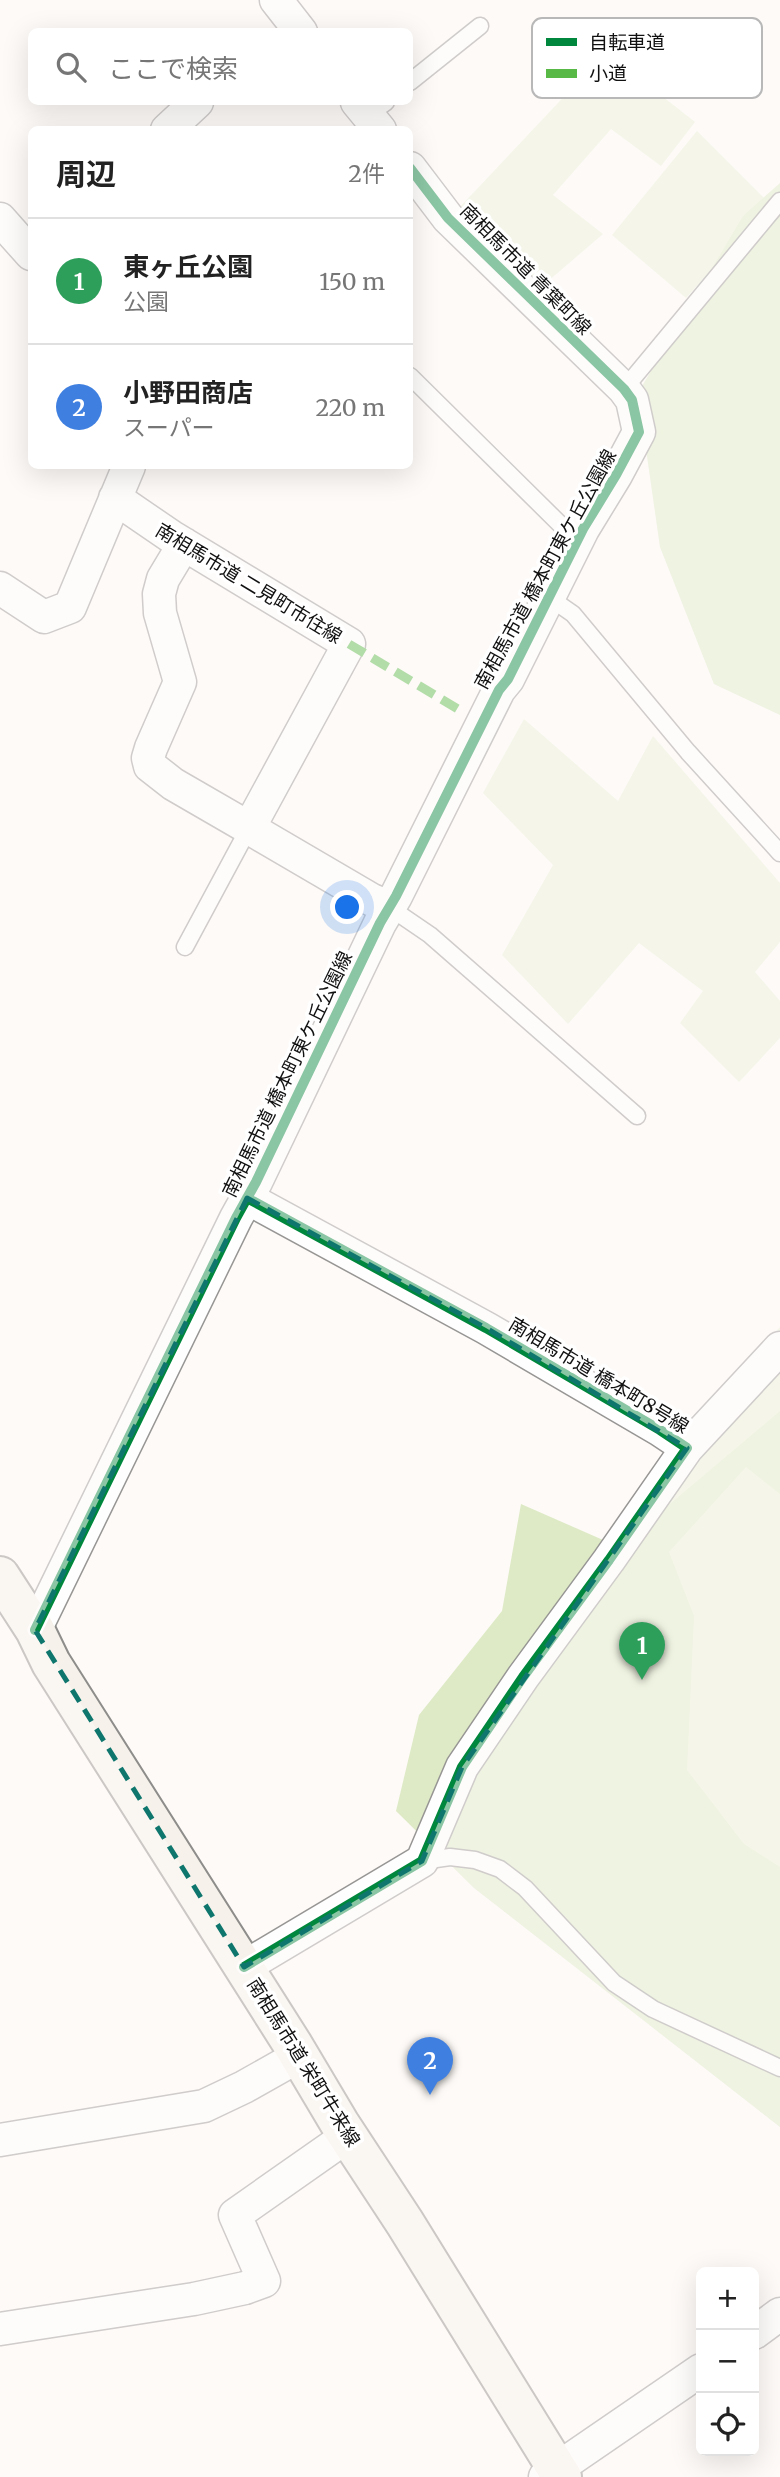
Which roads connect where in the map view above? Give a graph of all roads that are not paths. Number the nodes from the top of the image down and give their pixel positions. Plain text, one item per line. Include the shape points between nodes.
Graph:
1 (480, 26) dead end
2 (413, 80) edge
3 (194, 105) edge
4 (171, 126) edge
5 (413, 172) edge
6 (780, 201) edge
7 (0, 219) edge
8 (28, 250) edge
9 (413, 379) edge
10 (624, 389) junction
11 (128, 469) edge
12 (115, 498) junction
13 (577, 541) junction
14 (184, 544) junction
15 (0, 588) edge
16 (550, 598) junction
17 (249, 828) junction
18 (780, 853) edge
19 (389, 907) junction
20 (185, 947) dead end
21 (637, 1116) dead end
22 (247, 1198) junction
23 (780, 1348) edge
24 (687, 1448) junction
25 (0, 1576) edge
26 (35, 1630) junction
27 (422, 1861) junction
28 (244, 1966) junction
29 (299, 2056) junction
30 (780, 2068) edge
31 (349, 2135) junction
32 (0, 2140) edge
33 (780, 2314) edge
34 (0, 2329) edge
35 (758, 2330) edge
36 (696, 2374) edge
37 (555, 2474) edge

1 - 2 lane
3 - 4 street
5 - 10 street, 南相馬市道 青葉町線 via 448,218
6 - 10 lane
7 - 8 street
9 - 13 lane
10 - 13 street, 南相馬市道 橋本町東ケ丘公園線 via 632,400 639,432
11 - 12 street
12 - 14 street, 南相馬市道 二見町市住線
12 - 15 street via 70,607 44,617
13 - 16 street, 南相馬市道 橋本町東ケ丘公園線
14 - 17 street via 159,594 180,682 148,758 150,766 173,784
14 - 17 street, 南相馬市道 二見町市住線 via 349,644
16 - 18 lane via 573,614
16 - 19 street, 南相馬市道 橋本町東ケ丘公園線
17 - 19 street
17 - 20 lane
19 - 21 lane via 430,935
19 - 22 street, 南相馬市道 橋本町東ケ丘公園線
22 - 24 street, 南相馬市道 橋本町8号線 via 486,1328
22 - 26 street, 南相馬市道 橋本町東ケ丘公園線
23 - 24 street
24 - 27 street, 南相馬市道 橋本町8号線 via 463,1767
25 - 26 street, 南相馬市道 栄町牛来線
26 - 28 street, 南相馬市道 栄町牛来線 via 51,1663
27 - 28 street
27 - 30 lane via 450,1857 500,1869 525,1888 614,1983 673,2019
28 - 29 street, 南相馬市道 栄町牛来線
29 - 31 street, 南相馬市道 栄町牛来線
29 - 32 street via 205,2106
31 - 34 street via 235,2215 264,2281 194,2299
31 - 37 street, 南相馬市道 栄町牛来線
33 - 35 street
36 - 37 street

